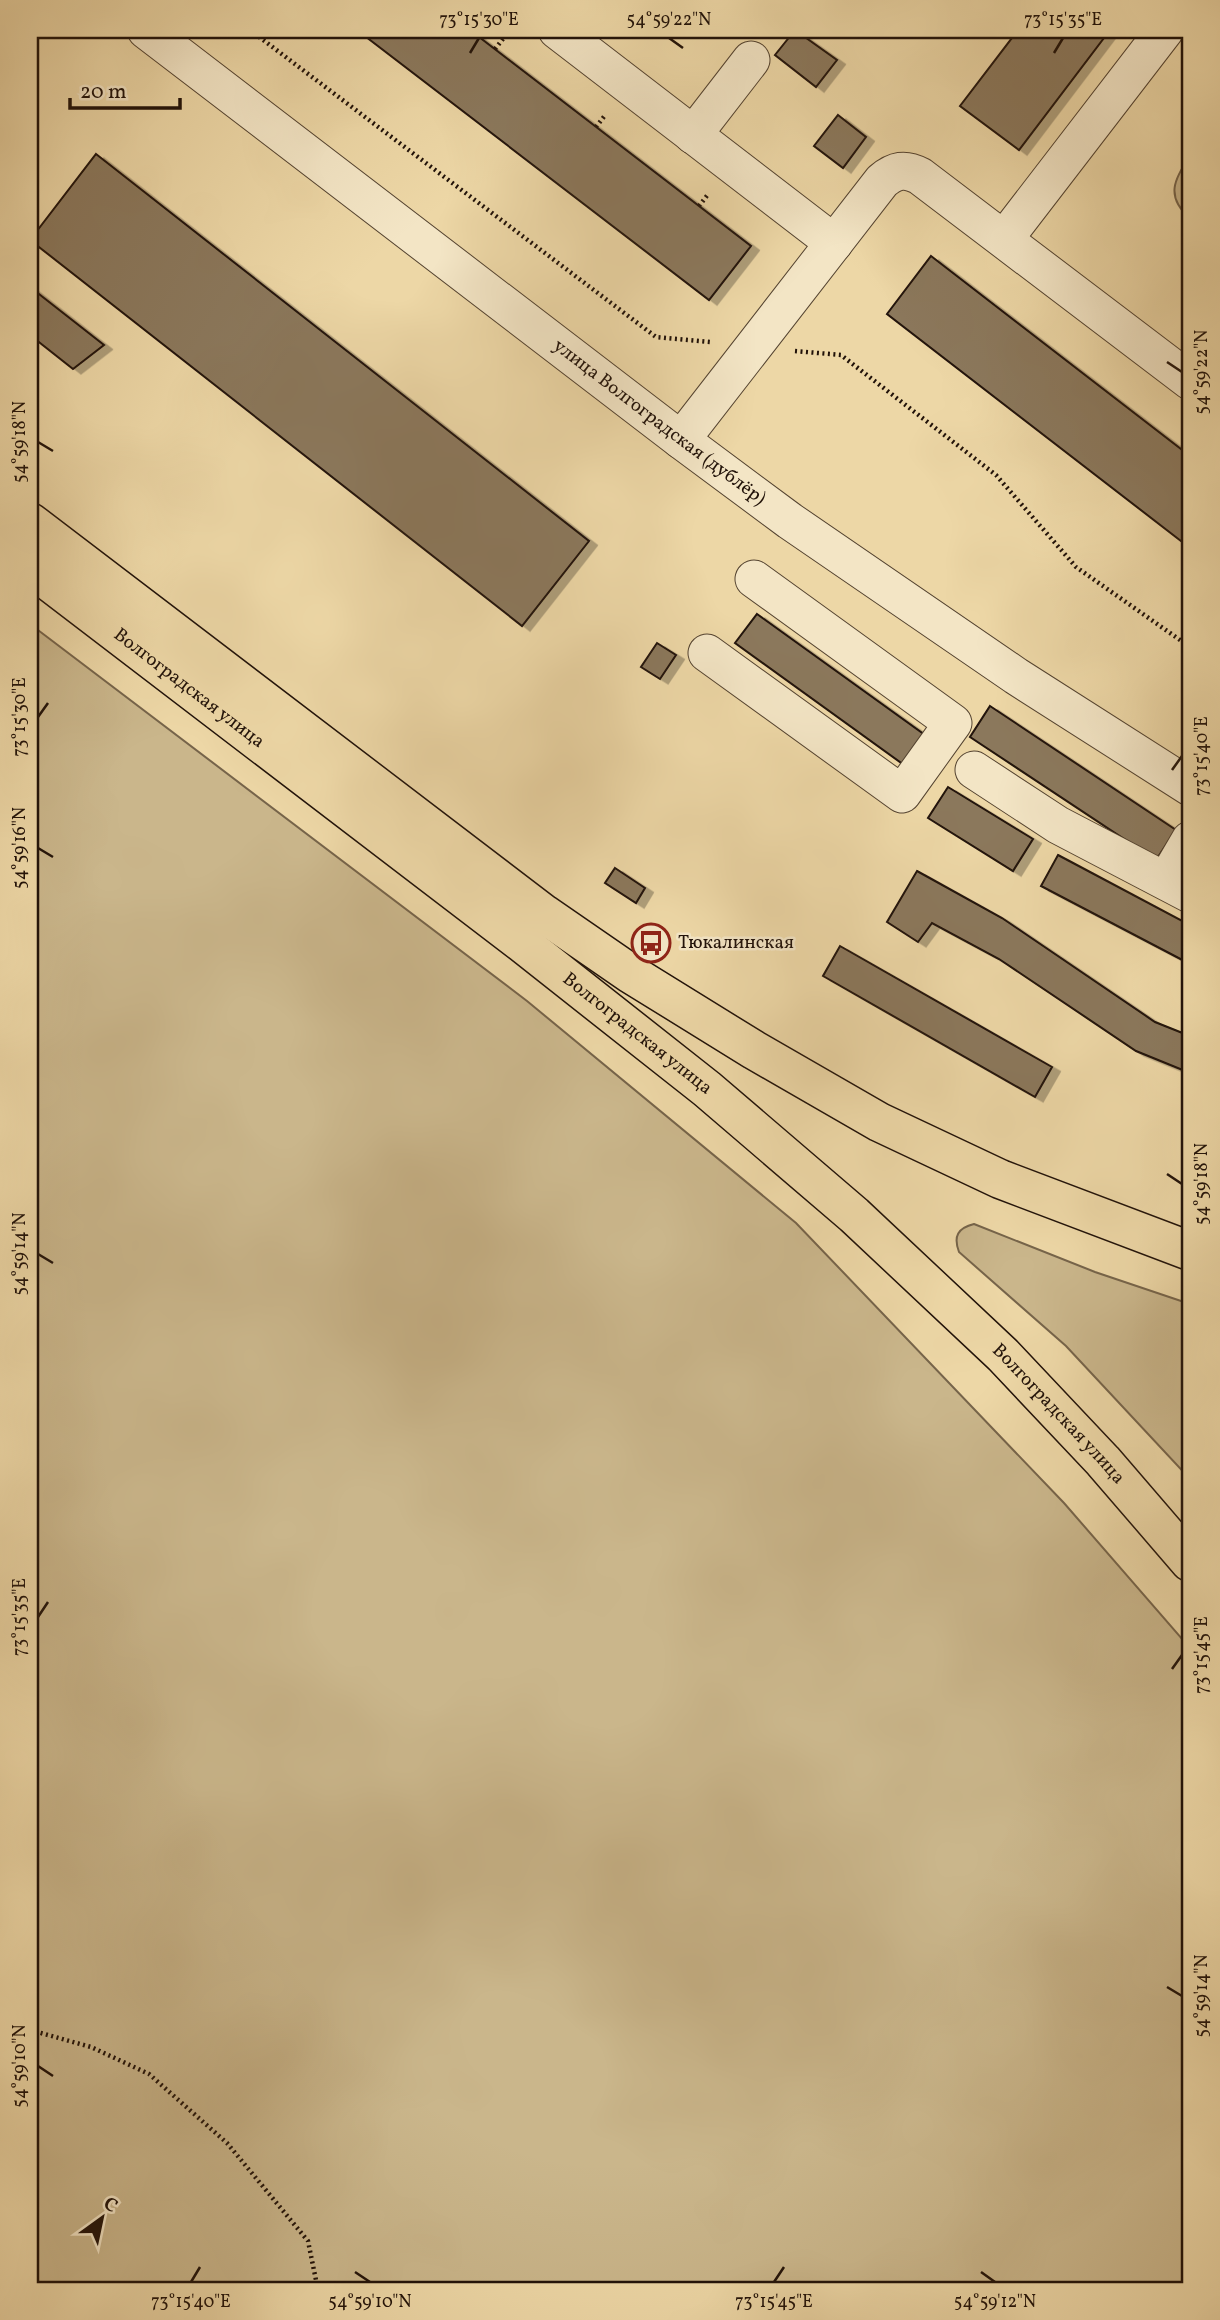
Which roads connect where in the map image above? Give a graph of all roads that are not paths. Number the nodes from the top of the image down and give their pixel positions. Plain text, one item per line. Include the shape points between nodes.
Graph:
1 (146, 30) edge
2 (557, 30) edge
3 (1165, 30) edge
4 (751, 60) dead end
5 (694, 135) junction
6 (1005, 238) junction
7 (834, 243) junction
8 (1190, 381) edge
9 (681, 440) junction
10 (30, 522) edge
11 (30, 568) edge
12 (754, 579) dead end
13 (707, 653) dead end
14 (974, 770) dead end
15 (1190, 787) edge
16 (1190, 840) edge
17 (1178, 888) edge
18 (1190, 1251) edge
19 (1190, 1562) edge

1 - 9 street, улица Волгоградская (дублёр)
2 - 5 street
3 - 6 street
4 - 5 street
5 - 7 street
6 - 7 street via 920,176 900,170 882,181
6 - 8 street
7 - 9 street
9 - 15 street, улица Волгоградская (дублёр) via 1004,668
10 - 18 main road, Волгоградская улица via 544,914 654,988 879,1122 1000,1179
11 - 19 main road, Волгоградская улица via 707,1089 843,1206 1003,1355
12 - 13 street via 953,723 902,794
14 - 17 street via 1058,825
16 - 17 street

